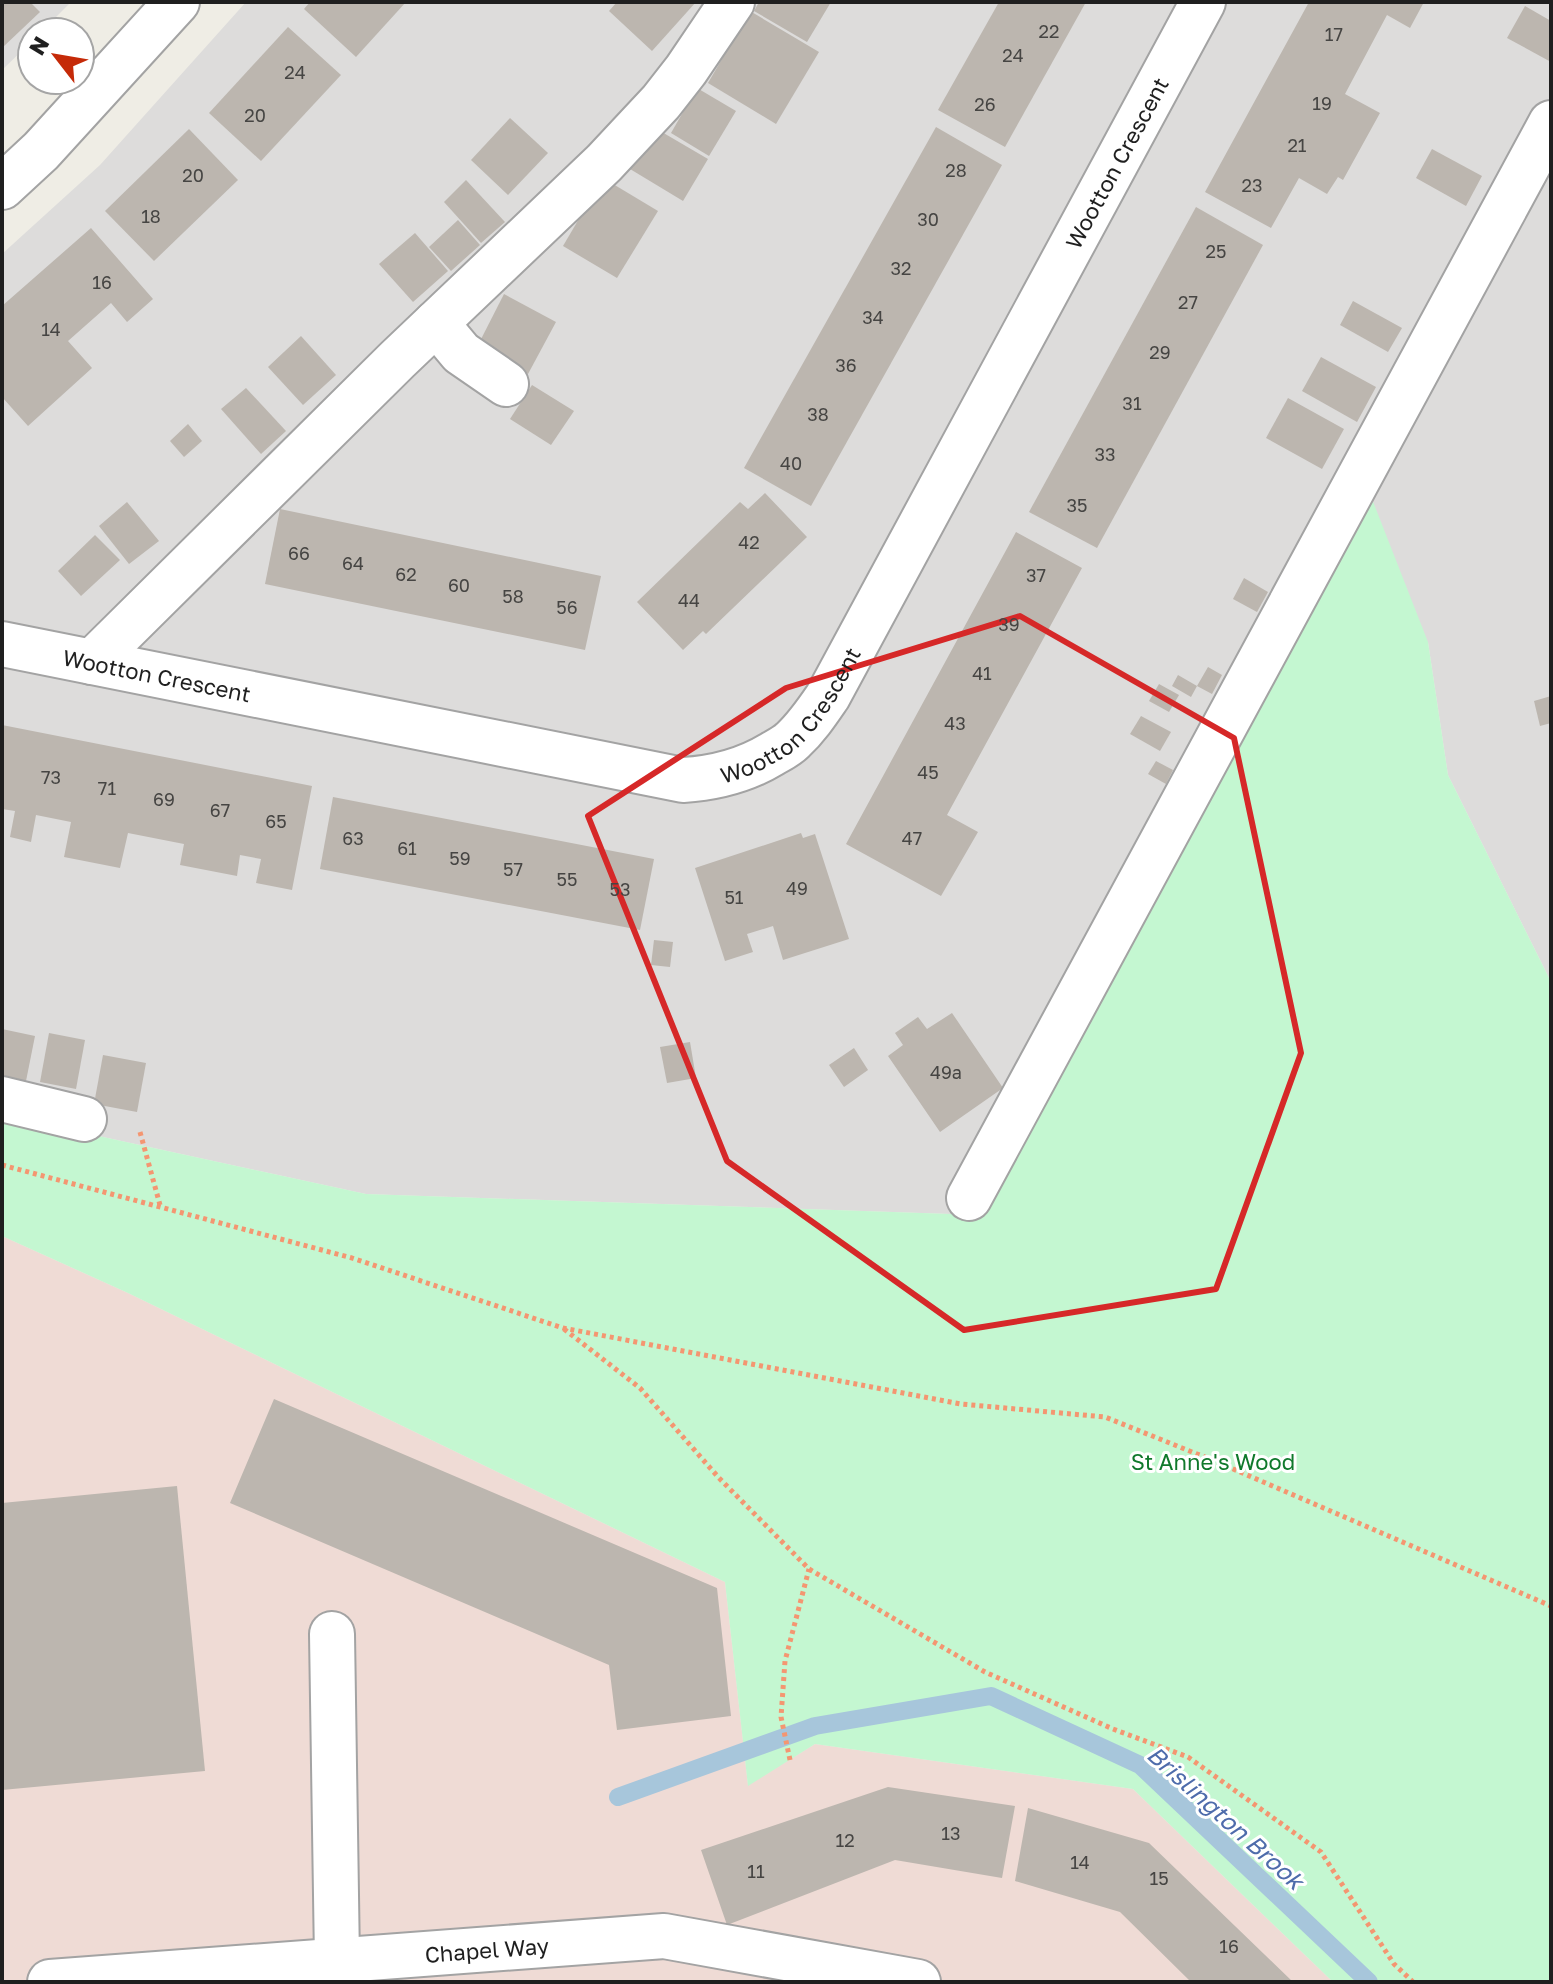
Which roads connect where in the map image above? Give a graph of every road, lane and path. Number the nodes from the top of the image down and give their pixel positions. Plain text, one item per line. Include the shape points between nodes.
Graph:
1 (177, 2) edge
2 (732, 2) edge
3 (1203, 2) edge
4 (1551, 123) edge
5 (2, 187) edge
6 (447, 352) junction
7 (506, 384) dead end
8 (2, 644) edge
9 (92, 662) junction
10 (2, 1099) edge
11 (84, 1119) dead end
12 (140, 1132) dead end
13 (2, 1165) edge
14 (969, 1198) dead end
15 (160, 1206) junction
16 (563, 1328) junction
17 (809, 1569) junction
18 (1551, 1606) edge
19 (332, 1634) dead end
20 (790, 1760) dead end
21 (337, 1960) junction
22 (50, 1982) edge
23 (918, 1982) edge
24 (1413, 1982) edge

1 - 5 street
2 - 6 street via 661,102
3 - 9 street, Wootton Crescent via 828,696 791,742 764,759 710,779 683,780
4 - 14 street
6 - 7 street
6 - 9 street
8 - 9 street, Wootton Crescent
10 - 11 street
12 - 15 path
13 - 15 path
15 - 16 path via 352,1258
16 - 17 path via 640,1388
16 - 18 path via 961,1404 1105,1417
17 - 20 path via 785,1661 781,1717
17 - 24 path via 985,1672 1188,1757 1321,1852 1394,1964
19 - 21 street
21 - 22 street, Chapel Way
21 - 23 street, Chapel Way via 664,1936

